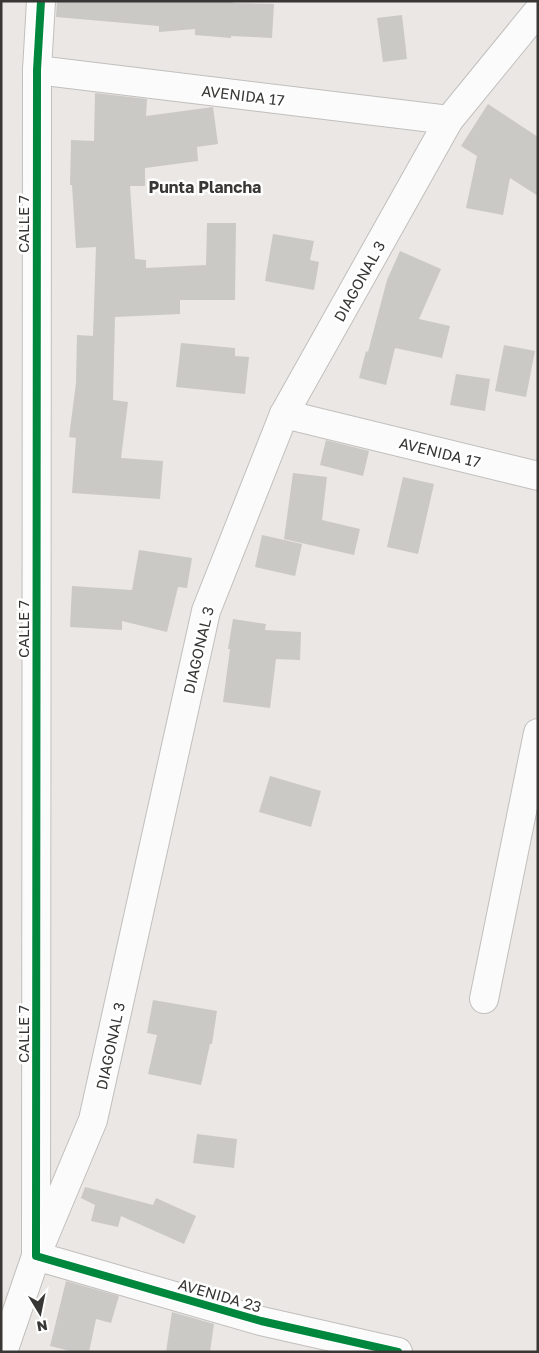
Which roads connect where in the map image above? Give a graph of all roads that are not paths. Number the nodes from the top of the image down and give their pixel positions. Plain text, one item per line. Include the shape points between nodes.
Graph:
1 (41, 1) edge
2 (538, 11) edge
3 (37, 70) junction
4 (449, 120) junction
5 (284, 414) junction
6 (538, 476) edge
7 (538, 733) edge
8 (484, 999) dead end
9 (36, 1256) junction
10 (3, 1352) edge
11 (398, 1352) edge

1 - 3 street, CALLE 7
2 - 4 street, DIAGONAL 3
3 - 4 street, AVENIDA 17
3 - 9 street, CALLE 7
4 - 5 street, DIAGONAL 3
5 - 6 street, AVENIDA 17
5 - 9 street, DIAGONAL 3 via 206,610 93,1120
7 - 8 street
9 - 10 street, DIAGONAL 3
9 - 11 street, AVENIDA 23 via 261,1321

